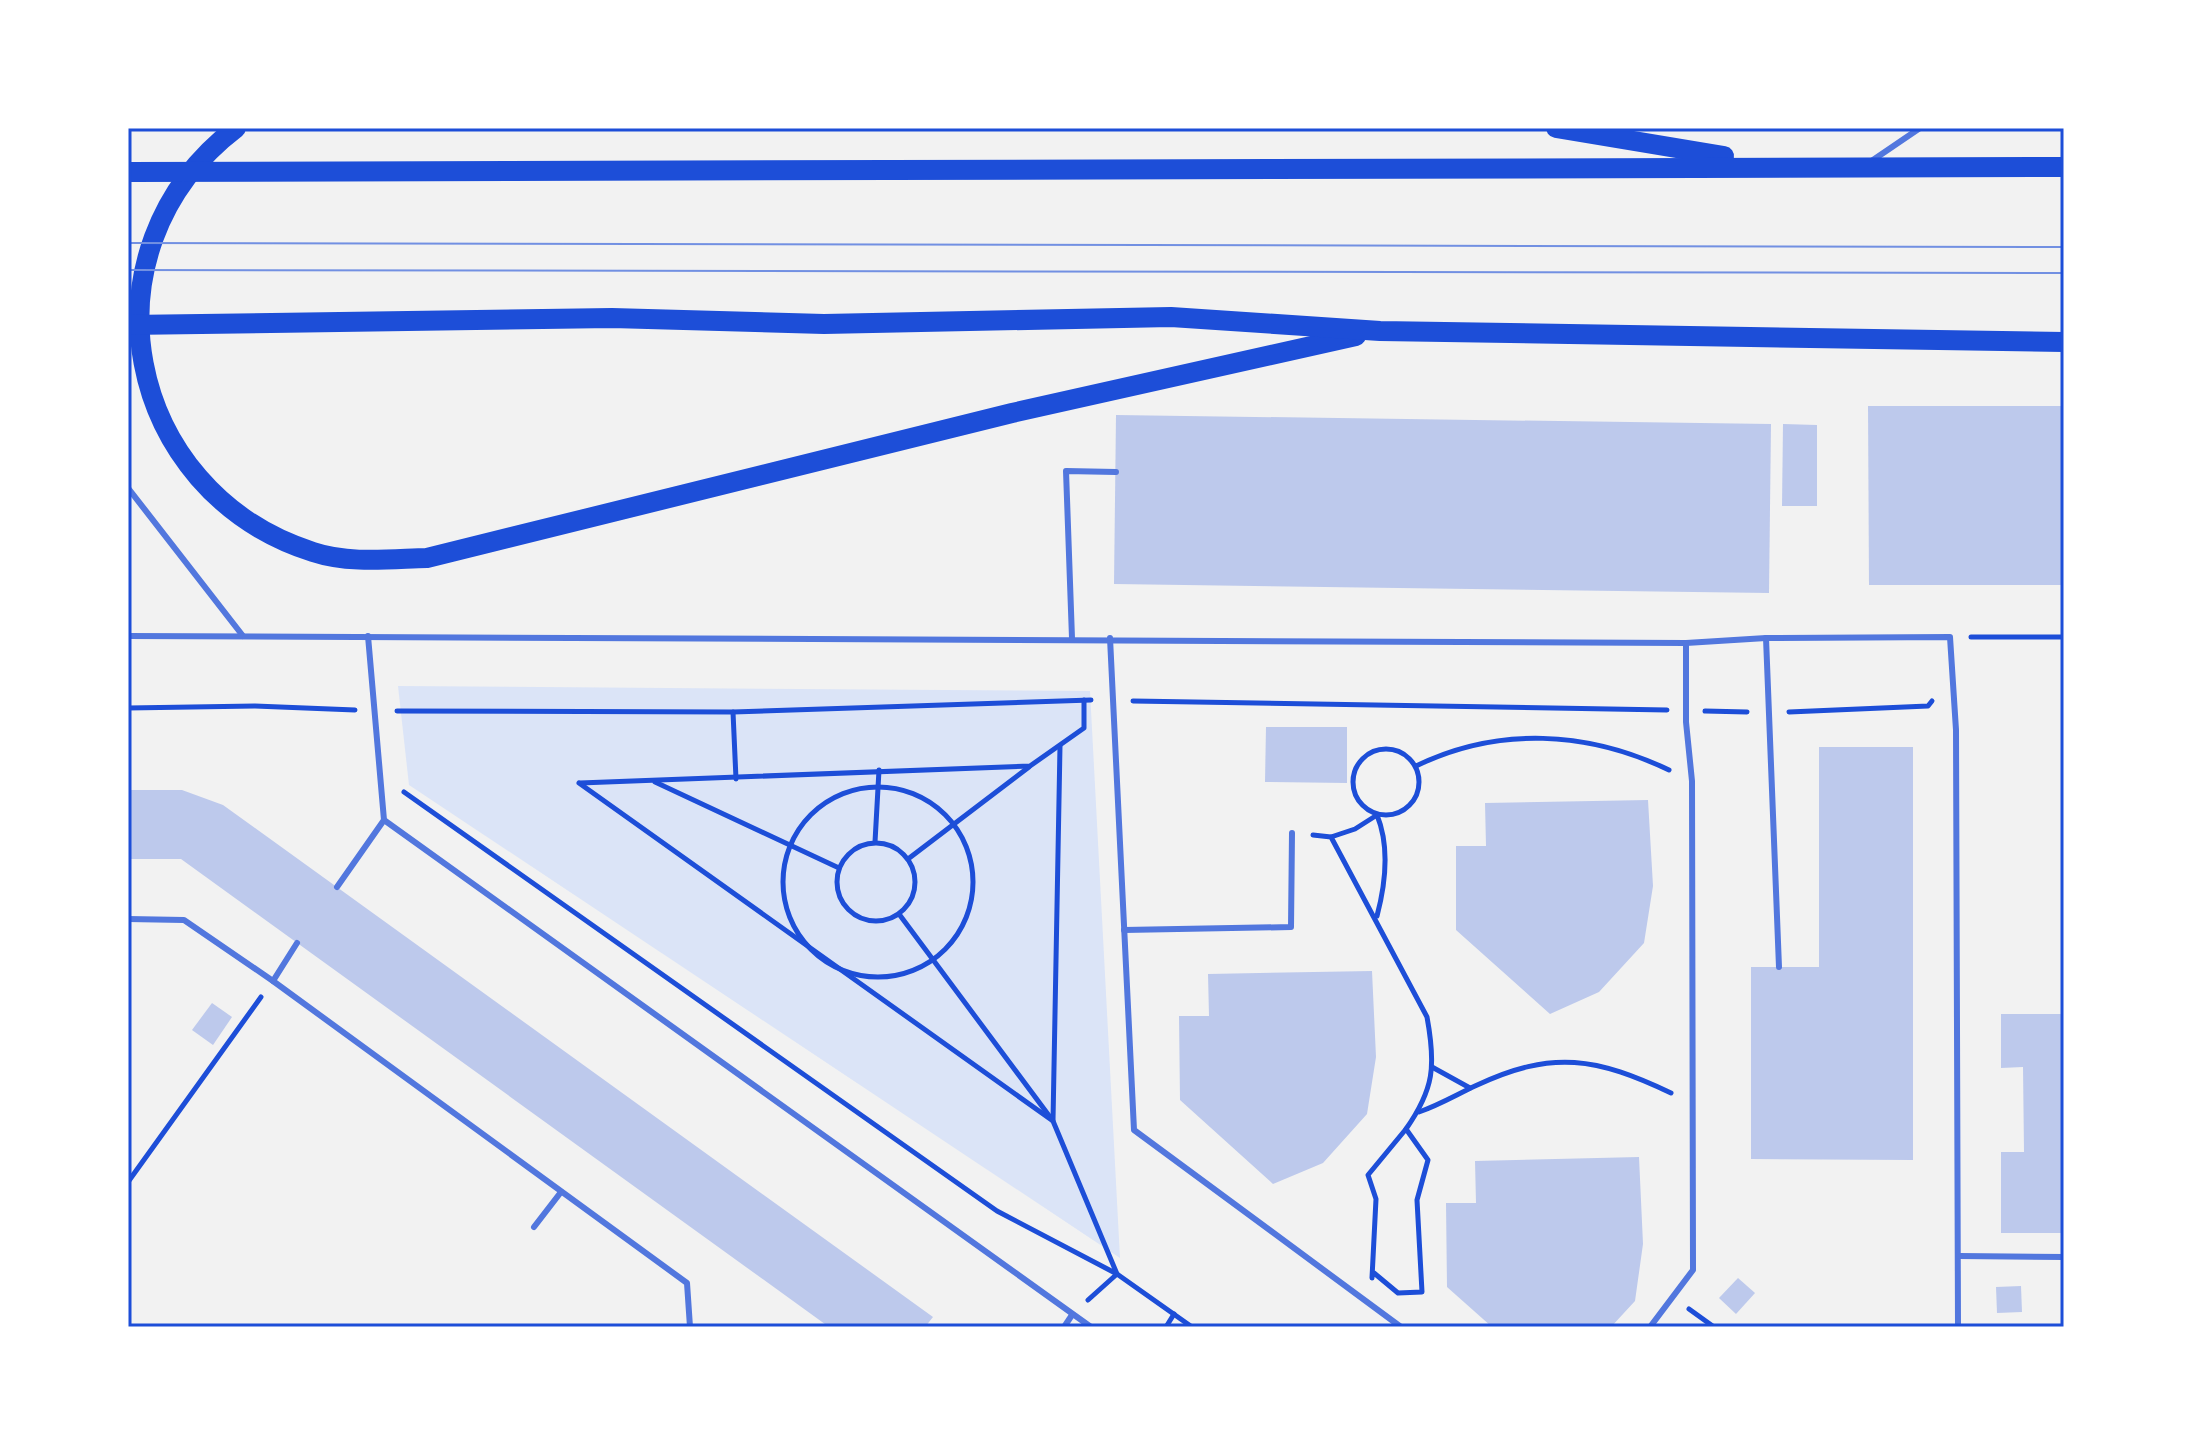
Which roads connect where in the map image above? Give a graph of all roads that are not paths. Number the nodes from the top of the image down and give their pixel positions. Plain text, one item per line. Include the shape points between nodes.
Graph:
1 (236, 128) edge
2 (1556, 128) edge
3 (1920, 128) edge
4 (1783, 165) junction
5 (1864, 166) junction
6 (2064, 167) edge
7 (128, 172) edge
8 (128, 325) edge
9 (1380, 331) junction
10 (2064, 342) edge
11 (1116, 472) dead end
12 (128, 488) edge
13 (128, 636) edge
14 (243, 636) junction
15 (368, 636) junction
16 (1072, 638) junction
17 (1110, 638) junction
18 (1766, 638) junction
19 (1686, 643) junction
20 (384, 820) junction
21 (1292, 833) road end
22 (337, 887) dead end
23 (128, 919) edge
24 (1124, 930) junction
25 (297, 943) dead end
26 (1779, 967) dead end
27 (273, 981) junction
28 (561, 1192) junction
29 (534, 1227) dead end
30 (1959, 1256) junction
31 (2064, 1257) edge
32 (1072, 1315) junction
33 (690, 1327) edge
34 (1064, 1327) edge
35 (1091, 1327) edge
36 (1401, 1327) edge
37 (1650, 1327) edge
38 (1958, 1327) edge

1 - 9 main road via 173,197 156,233 142,280 142,369 158,419 185,464 217,498 261,529 313,552 361,560 427,558 1012,413
2 - 4 main road
3 - 5 lane
4 - 5 main road
4 - 7 main road
5 - 6 main road
8 - 9 main road via 612,318 824,324 1171,317
9 - 10 main road
11 - 16 lane via 1066,471
12 - 14 lane
13 - 14 lane
14 - 15 lane
15 - 16 lane
15 - 20 lane
16 - 17 lane
17 - 19 lane
17 - 24 lane
18 - 19 lane
18 - 26 lane
18 - 30 lane via 1950,637 1956,730
19 - 37 lane via 1692,781 1693,1270
20 - 22 lane
20 - 32 lane
21 - 24 lane via 1291,927
23 - 27 lane via 184,920
24 - 36 lane via 1134,1130
25 - 27 lane
27 - 28 lane
28 - 29 lane
28 - 33 lane via 687,1283
30 - 31 lane
30 - 38 lane
32 - 34 lane
32 - 35 lane

